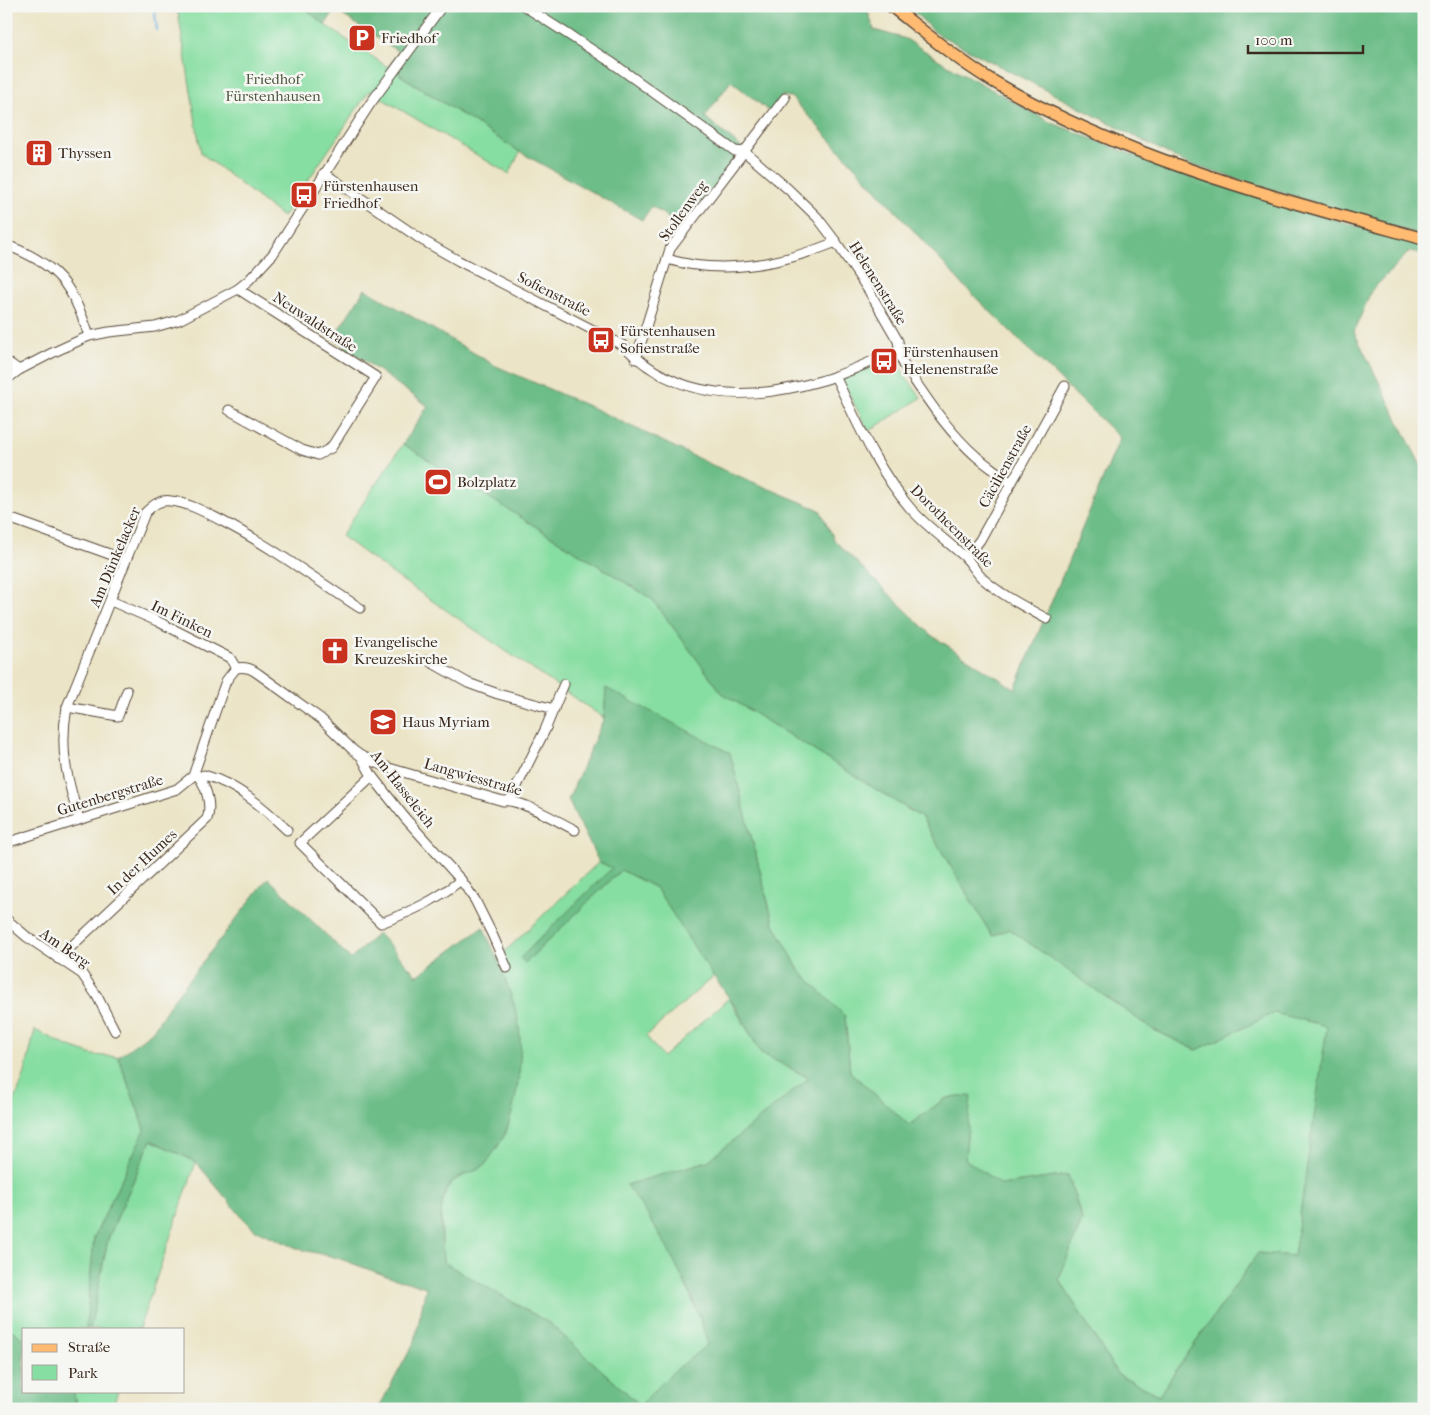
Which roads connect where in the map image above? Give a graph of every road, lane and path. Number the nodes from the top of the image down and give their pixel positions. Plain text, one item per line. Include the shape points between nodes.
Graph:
1 (442, 6) edge
2 (524, 6) edge
3 (891, 6) edge
4 (785, 98) dead end
5 (745, 152) junction
6 (324, 173) junction
7 (1424, 239) edge
8 (836, 242) junction
9 (6, 245) edge
10 (667, 259) junction
11 (238, 289) junction
12 (89, 336) junction
13 (899, 350) junction
14 (636, 358) junction
15 (6, 361) edge
16 (20, 370) junction
17 (835, 376) junction
18 (6, 380) edge
19 (1065, 386) dead end
20 (229, 410) dead end
21 (1011, 483) junction
22 (6, 517) edge
23 (966, 558) junction
24 (126, 560) junction
25 (110, 601) junction
26 (360, 608) dead end
27 (1046, 620) dead end
28 (427, 660) dead end
29 (236, 668) junction
30 (564, 684) dead end
31 (127, 690) dead end
32 (67, 707) junction
33 (554, 709) junction
34 (361, 756) junction
35 (197, 775) junction
36 (372, 776) junction
37 (510, 800) junction
38 (79, 819) junction
39 (287, 830) dead end
40 (575, 830) dead end
41 (6, 843) edge
42 (461, 880) junction
43 (6, 919) edge
44 (58, 959) junction
45 (506, 968) dead end
46 (115, 1031) dead end

1 - 6 street
2 - 5 street, Helenenstraße via 611,62 736,151
3 - 7 main road via 990,79 1096,134 1167,163
4 - 5 street, Stollenweg
5 - 8 street, Helenenstraße via 810,210
5 - 10 street, Stollenweg via 670,249
6 - 11 street via 274,254
6 - 14 street, Sofienstraße via 422,240 624,346
8 - 10 street via 790,258 734,267 702,266
8 - 13 street, Helenenstraße via 898,341
9 - 12 street via 52,269 70,287
10 - 14 street, Stollenweg
11 - 12 street via 179,320 155,327
11 - 20 street, Neuwaldstraße via 376,377 330,448 318,455 302,450
12 - 16 street
13 - 17 street, Sofienstraße
13 - 21 street, Helenenstraße via 904,365 951,429 976,456
14 - 17 street, Sofienstraße via 650,370 680,383 736,395 768,393
15 - 16 street
16 - 18 street
17 - 23 street, Dorotheenstraße via 884,472 911,509
19 - 21 street, Cäcilienstraße
21 - 23 street, Cäcilienstraße via 980,540
22 - 24 street
23 - 27 street, Dorotheenstraße via 982,578
24 - 25 street, Am Dünkelacker
24 - 26 street, Am Dünkelacker via 145,513 162,501 172,501 249,535
25 - 29 street, Im Finken via 230,658
25 - 32 street, Am Dünkelacker
28 - 33 street via 468,683
29 - 34 street, Am Hasseleich via 244,667 260,674 321,719
29 - 35 street via 220,695
30 - 33 street
31 - 32 street via 118,716
32 - 38 street, Am Dünkelacker via 64,721 65,768
33 - 37 street
34 - 36 street, Am Hasseleich
34 - 37 street, Langwiesstraße via 389,768 503,801
35 - 38 street, Gutenbergstraße via 177,789
35 - 39 street via 204,774 227,783
35 - 44 street, In der Humes via 206,790 210,812 207,820
36 - 42 street, Am Hasseleich
36 - 42 street via 300,843 381,923 420,908
37 - 40 street, Langwiesstraße
38 - 41 street, Gutenbergstraße
42 - 45 street, Am Hasseleich via 483,917
43 - 44 street, Am Berg
44 - 46 street, Am Berg via 82,974

